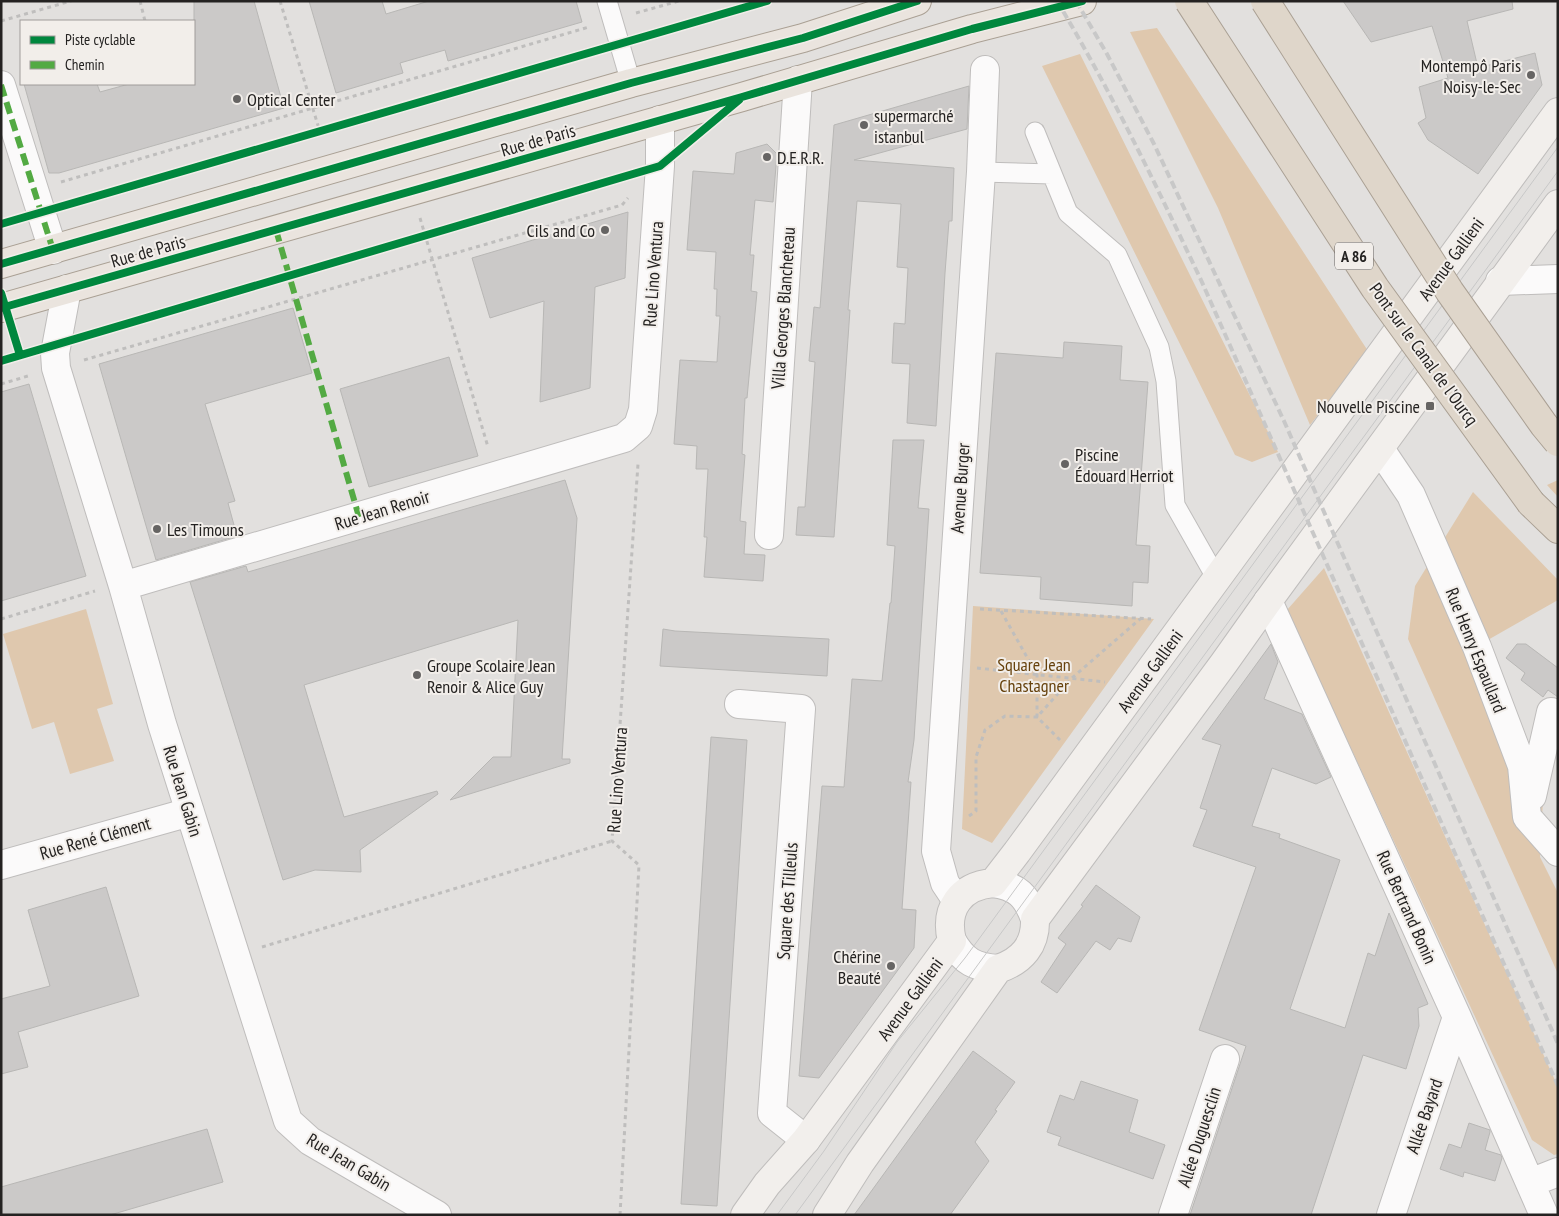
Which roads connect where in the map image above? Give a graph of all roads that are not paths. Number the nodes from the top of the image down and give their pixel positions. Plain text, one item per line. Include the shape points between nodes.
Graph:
1 (608, 1) edge
2 (916, 1) edge
3 (1082, 1) edge
4 (1188, 1) edge
5 (1266, 1) edge
6 (985, 70) dead end
7 (798, 80) junction
8 (631, 83) junction
9 (1, 85) edge
10 (1558, 112) edge
11 (660, 120) junction
12 (1036, 132) dead end
13 (981, 172) junction
14 (1052, 174) junction
15 (1558, 204) edge
16 (53, 250) junction
17 (1, 264) edge
18 (1558, 279) edge
19 (1500, 281) junction
20 (67, 289) junction
21 (1, 308) edge
22 (638, 426) joint
23 (1558, 442) edge
24 (1380, 449) junction
25 (1558, 529) edge
26 (768, 535) dead end
27 (1217, 579) junction
28 (123, 586) junction
29 (1268, 601) junction
30 (739, 704) dead end
31 (1551, 712) dead end
32 (190, 812) junction
33 (1527, 817) junction
34 (1558, 852) edge
35 (1, 865) edge
36 (993, 883) junction
37 (957, 901) junction
38 (1035, 919) junction
39 (952, 941) junction
40 (998, 969) junction
41 (1457, 1018) junction
42 (1225, 1059) dead end
43 (806, 1140) junction
44 (1558, 1172) edge
45 (1530, 1183) junction
46 (436, 1215) edge
47 (745, 1215) edge
48 (827, 1215) edge
49 (1173, 1215) edge
50 (1391, 1215) edge
51 (1544, 1215) edge

1 - 8 lane
2 - 8 main road, Rue de Paris via 803,38
3 - 7 main road, Rue de Paris via 972,28
4 - 25 highway, Pont sur le Canal de l'Ourcq / A 86, bridge via 1375,288 1531,503
5 - 23 highway, bridge via 1450,292
6 - 13 street, Avenue Burger
7 - 11 main road, Rue de Paris
7 - 26 street, Villa Georges Blancheteau
8 - 16 main road, Rue de Paris
9 - 16 street
10 - 27 street, Avenue Gallieni
11 - 20 main road, Rue de Paris
11 - 22 street, Rue Lino Ventura via 660,166 643,410
12 - 14 lane
13 - 14 lane
13 - 37 street, Avenue Burger via 936,850 945,883
14 - 27 lane via 1068,213 1117,256 1159,347 1166,380 1176,505
15 - 19 street
16 - 17 main road, Rue de Paris
18 - 19 street
19 - 24 street
20 - 21 main road, Rue de Paris
20 - 28 street, Rue Jean Gabin via 55,353 56,368
22 - 28 street, Rue Jean Renoir via 624,438
24 - 29 street
24 - 33 street, Rue Henry Espaullard via 1411,495 1477,647 1522,766
27 - 36 street, Avenue Gallieni
28 - 32 street, Rue Jean Gabin
29 - 38 street
29 - 41 street, Rue Bertrand Bonin
30 - 43 street, Square des Tilleuls via 801,709 772,1113
31 - 33 street
32 - 35 street, Rue René Clément
32 - 46 street, Rue Jean Gabin via 288,1121 310,1141
33 - 34 street
36 - 37 street via 972,888
36 - 38 street via 1015,889 1026,898
37 - 39 street, Avenue Gallieni via 950,919
38 - 40 street via 1034,935 1026,951 1020,958
39 - 40 street via 958,951 976,966
39 - 43 street, Avenue Gallieni
40 - 48 street via 860,1163
41 - 45 street, Rue Bertrand Bonin
41 - 50 street, Allée Bayard
42 - 49 street, Allée Duguesclin
43 - 47 street, Avenue Gallieni via 766,1184
44 - 45 street
45 - 51 street, Rue Bertrand Bonin

